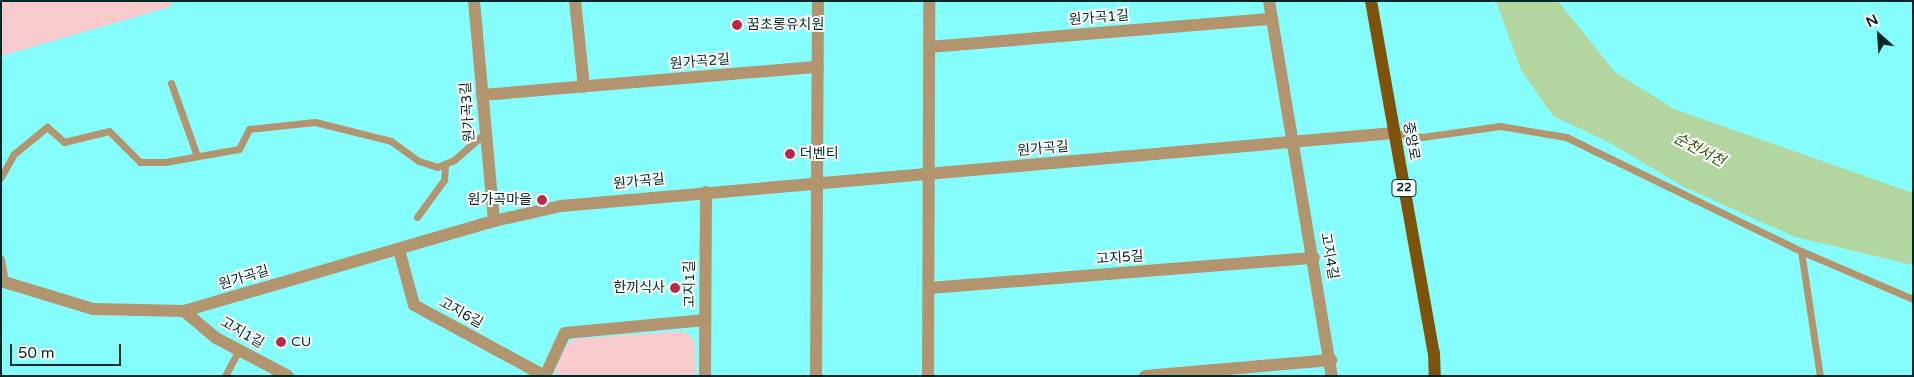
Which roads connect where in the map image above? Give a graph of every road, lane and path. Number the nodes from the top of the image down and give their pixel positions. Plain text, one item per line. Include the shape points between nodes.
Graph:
1 (474, 1) edge
2 (575, 1) edge
3 (818, 1) edge
4 (929, 1) edge
5 (1269, 1) edge
6 (1370, 1) edge
7 (1272, 19) junction
8 (929, 47) junction
9 (818, 67) junction
10 (171, 83) dead end
11 (584, 87) junction
12 (482, 95) junction
13 (1394, 133) junction
14 (484, 134) junction
15 (1294, 142) junction
16 (197, 156) junction
17 (445, 166) junction
18 (927, 174) junction
19 (1, 177) edge
20 (818, 184) junction
21 (706, 192) junction
22 (417, 217) dead end
23 (494, 221) junction
24 (399, 250) junction
25 (1801, 251) junction
26 (1314, 258) junction
27 (1, 259) edge
28 (3, 281) edge
29 (929, 288) junction
30 (1913, 299) edge
31 (184, 312) junction
32 (705, 320) junction
33 (239, 350) junction
34 (1331, 360) junction
35 (225, 376) edge
36 (288, 376) edge
37 (545, 376) edge
38 (705, 376) edge
39 (816, 376) edge
40 (928, 376) edge
41 (1145, 376) edge
42 (1332, 376) edge
43 (1435, 376) edge
44 (1820, 376) edge

1 - 12 street, 원가곡3길
2 - 11 street
3 - 9 street
4 - 8 street
5 - 7 street
6 - 13 main road, 중앙로 / 22
7 - 8 street, 원가곡1길
7 - 15 street
8 - 18 street
9 - 11 street, 원가곡2길
9 - 20 street
10 - 16 lane
11 - 12 street, 원가곡2길
12 - 14 street, 원가곡3길
13 - 15 street, 원가곡길
13 - 25 lane via 1422,137 1500,126 1566,137
13 - 43 main road, 중앙로 / 22
14 - 17 lane
14 - 23 street, 원가곡3길
15 - 18 street, 원가곡길
15 - 26 street, 고지4길
16 - 17 lane via 239,149 249,129 316,122 391,141 419,161
16 - 19 lane via 140,162 109,131 64,142 47,127 14,154
17 - 22 lane via 444,180
18 - 20 street, 원가곡길
18 - 29 street
20 - 21 street, 원가곡길
20 - 39 street
21 - 23 street, 원가곡길 via 561,206
21 - 32 street, 고지1길
23 - 24 street, 원가곡길
24 - 31 street, 원가곡길
24 - 37 street, 고지6길 via 414,305
25 - 30 lane
25 - 44 lane
26 - 29 street, 고지5길
26 - 34 street, 고지4길
27 - 28 lane, 원가곡길
28 - 31 street, 원가곡길 via 93,309
29 - 40 street
31 - 33 street, 고지1길 via 216,338
32 - 37 street, 고지6길 via 566,333
32 - 38 street, 고지1길
33 - 35 lane
33 - 36 street, 고지1길
34 - 41 street
34 - 42 street, 고지4길

